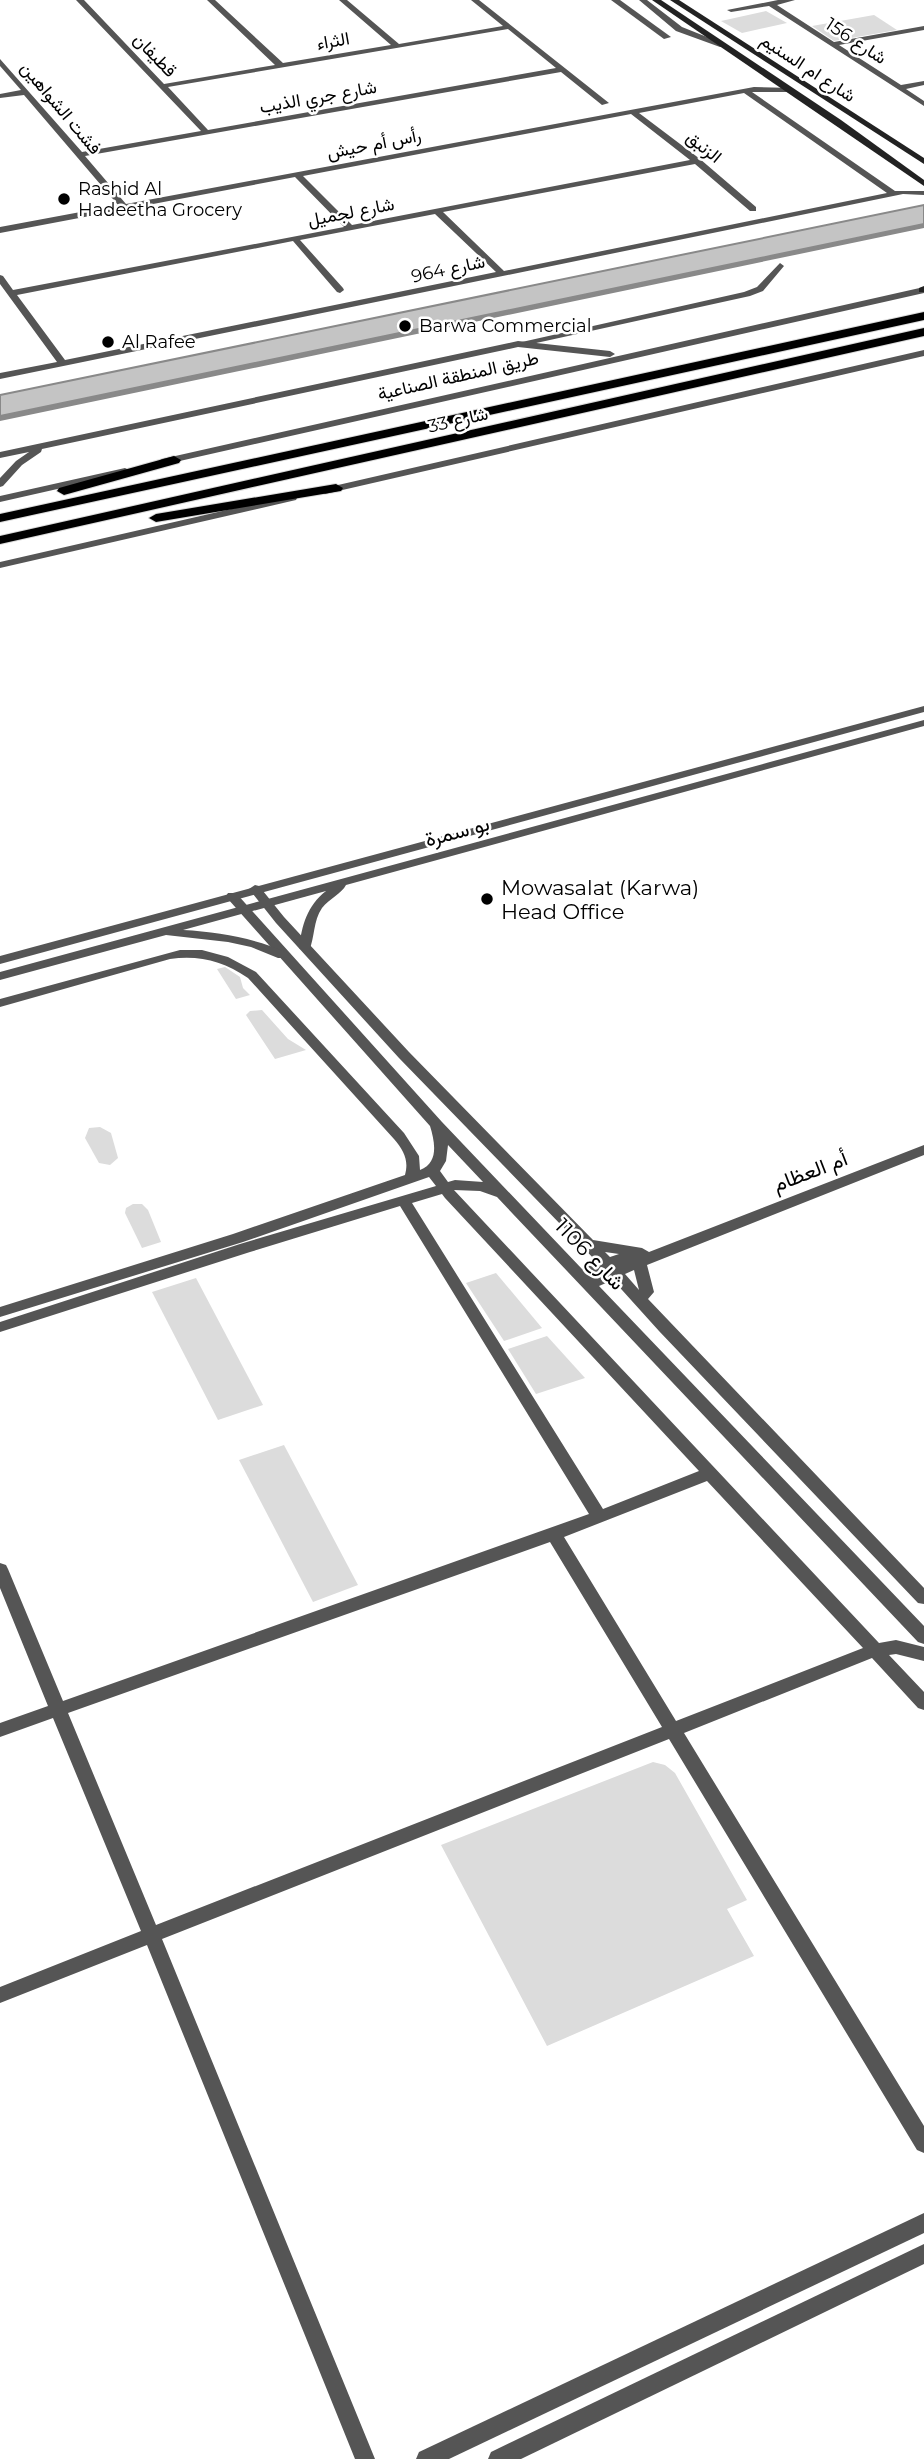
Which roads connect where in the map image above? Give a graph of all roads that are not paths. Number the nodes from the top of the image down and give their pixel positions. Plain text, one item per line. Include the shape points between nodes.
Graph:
1 (80, 0) edge
2 (212, 0) edge
3 (344, 0) edge
4 (475, 0) edge
5 (615, 0) edge
6 (643, 0) edge
7 (656, 0) edge
8 (675, 0) edge
9 (791, 0) edge
10 (771, 4) junction
11 (731, 10) dead end
12 (667, 21) junction
13 (650, 25) junction
14 (509, 27) junction
15 (924, 28) edge
16 (667, 37) dead end
17 (833, 44) junction
18 (723, 45) junction
19 (397, 46) junction
20 (0, 61) edge
21 (281, 66) junction
22 (562, 69) junction
23 (773, 79) junction
24 (924, 83) edge
25 (163, 86) junction
26 (899, 88) junction
27 (750, 90) junction
28 (789, 90) junction
29 (26, 92) junction
30 (0, 96) edge
31 (605, 103) dead end
32 (924, 104) edge
33 (633, 112) junction
34 (207, 132) junction
35 (80, 155) junction
36 (697, 161) junction
37 (924, 162) edge
38 (297, 175) junction
39 (922, 179) edge
40 (898, 193) junction
41 (924, 193) edge
42 (124, 207) junction
43 (752, 209) dead end
44 (437, 211) junction
45 (350, 228) junction
46 (0, 230) edge
47 (295, 239) junction
48 (780, 266) dead end
49 (503, 274) junction
50 (0, 278) edge
51 (340, 290) dead end
52 (923, 290) edge
53 (12, 293) junction
54 (924, 316) edge
55 (924, 332) edge
56 (518, 344) junction
57 (646, 351) junction
58 (924, 353) edge
59 (63, 363) junction
60 (0, 376) edge
61 (52, 443) junction
62 (0, 455) edge
63 (174, 460) junction
64 (0, 484) edge
65 (336, 488) junction
66 (0, 499) edge
67 (0, 508) edge
68 (0, 518) edge
69 (0, 540) edge
70 (0, 546) edge
71 (0, 565) edge
72 (924, 709) edge
73 (922, 724) edge
74 (354, 880) junction
75 (255, 889) junction
76 (232, 896) junction
77 (265, 903) junction
78 (242, 909) junction
79 (159, 933) junction
80 (305, 948) junction
81 (282, 955) junction
82 (0, 960) edge
83 (0, 976) edge
84 (0, 1003) edge
85 (437, 1125) junction
86 (924, 1150) edge
87 (432, 1171) junction
88 (410, 1180) junction
89 (444, 1189) junction
90 (503, 1195) junction
91 (404, 1202) junction
92 (588, 1243) junction
93 (641, 1257) junction
94 (612, 1268) junction
95 (585, 1279) junction
96 (639, 1298) junction
97 (0, 1312) edge
98 (0, 1327) edge
99 (708, 1474) junction
100 (598, 1516) junction
101 (554, 1534) junction
102 (0, 1569) edge
103 (924, 1598) edge
104 (924, 1637) edge
105 (873, 1651) junction
106 (924, 1654) edge
107 (924, 1703) edge
108 (56, 1709) junction
109 (0, 1730) edge
110 (673, 1732) junction
111 (151, 1936) junction
112 (0, 1995) edge
113 (924, 2144) edge
114 (924, 2224) edge
115 (924, 2254) edge
116 (365, 2459) edge
117 (426, 2459) edge
118 (498, 2459) edge

1 - 25 street, قطيفان
2 - 21 street
3 - 19 street
4 - 14 street
5 - 13 street
6 - 12 street, شارع ام السنيم
7 - 18 main road, شارع ام السنيم
8 - 37 main road, شارع ام السنيم
9 - 10 street
10 - 11 street
10 - 17 street, شارع 156
12 - 13 street
12 - 18 street, شارع ام السنيم
13 - 16 street
14 - 19 street, الثراء
14 - 22 street
15 - 17 street
17 - 26 street, شارع 156
18 - 23 main road, شارع ام السنيم
19 - 21 street, الثراء
20 - 29 street, فشت الشواهين
21 - 25 street, الثراء
22 - 31 street
22 - 34 street, شارع جري الذيب
23 - 27 street, رأس أم حيش
23 - 28 main road, شارع ام السنيم
24 - 26 street
25 - 34 street, قطيفان
26 - 32 street, شارع 156
27 - 28 street, رأس أم حيش
27 - 33 street, رأس أم حيش
27 - 40 street
28 - 39 main road, شارع ام السنيم via 888,149
29 - 30 street
29 - 35 street, فشت الشواهين
33 - 36 street, الزنبق
33 - 38 street, رأس أم حيش
34 - 35 street, شارع جري الذيب
35 - 42 street, فشت الشواهين
36 - 43 street, الزنبق
36 - 44 street, شارع لجميل
38 - 42 street, رأس أم حيش
38 - 45 street
39 - 40 street, شارع 964
40 - 41 street, شارع 964
40 - 49 street, شارع 964
42 - 46 street, رأس أم حيش
44 - 45 street, شارع لجميل
44 - 49 street
45 - 47 street, شارع لجميل
47 - 51 street
47 - 53 street, شارع لجميل
48 - 56 street, طريق المنطقة الصناعية via 760,289 747,294
49 - 59 street, شارع 964
50 - 53 street
52 - 57 street, طريق المنطقة الصناعية
53 - 59 street
54 - 68 highway, شارع 33
55 - 69 highway, شارع 33
56 - 57 street via 597,354
56 - 61 street, طريق المنطقة الصناعية
57 - 63 street, طريق المنطقة الصناعية
58 - 65 street, شارع 33
59 - 60 street, شارع 964
61 - 62 street, طريق المنطقة الصناعية
61 - 64 street via 19,463
63 - 66 street, طريق المنطقة الصناعية
63 - 67 highway
65 - 70 highway
65 - 71 street
72 - 75 street, بو سمرة
73 - 74 street, بو سمرة
74 - 77 street, بو سمرة
74 - 80 street via 317,906 307,923
75 - 76 street, بو سمرة
75 - 77 street, شارع 1106
76 - 78 street, شارع 1106
76 - 82 street, بو سمرة
77 - 78 street, بو سمرة
77 - 80 street, شارع 1106
78 - 79 street, بو سمرة
78 - 81 street, شارع 1106
79 - 81 street via 226,938
79 - 83 street, بو سمرة
80 - 92 street, شارع 1106 via 513,1170
81 - 85 street, شارع 1106
84 - 88 street via 169,955 191,953 229,960 252,975 410,1149 415,1160
85 - 87 street via 441,1156
85 - 90 street, شارع 1106
86 - 93 street, أم العظام
87 - 88 street
87 - 89 street
88 - 97 street
89 - 90 street via 473,1185
89 - 91 street
89 - 99 street
90 - 95 street, شارع 1106
91 - 98 street
91 - 100 street
92 - 93 street
92 - 94 street, شارع 1106
93 - 94 street, أم العظام
93 - 96 street via 647,1292
94 - 95 street, أم العظام
94 - 96 street, شارع 1106
95 - 104 street, شارع 1106
96 - 103 street, شارع 1106
99 - 100 street
99 - 105 street
100 - 101 street
101 - 108 street
101 - 110 street
102 - 108 street
105 - 106 street via 896,1647
105 - 107 street
105 - 110 street
108 - 109 street
108 - 111 street
110 - 111 street
110 - 113 street
111 - 112 street
111 - 116 street
114 - 117 street
115 - 118 street

